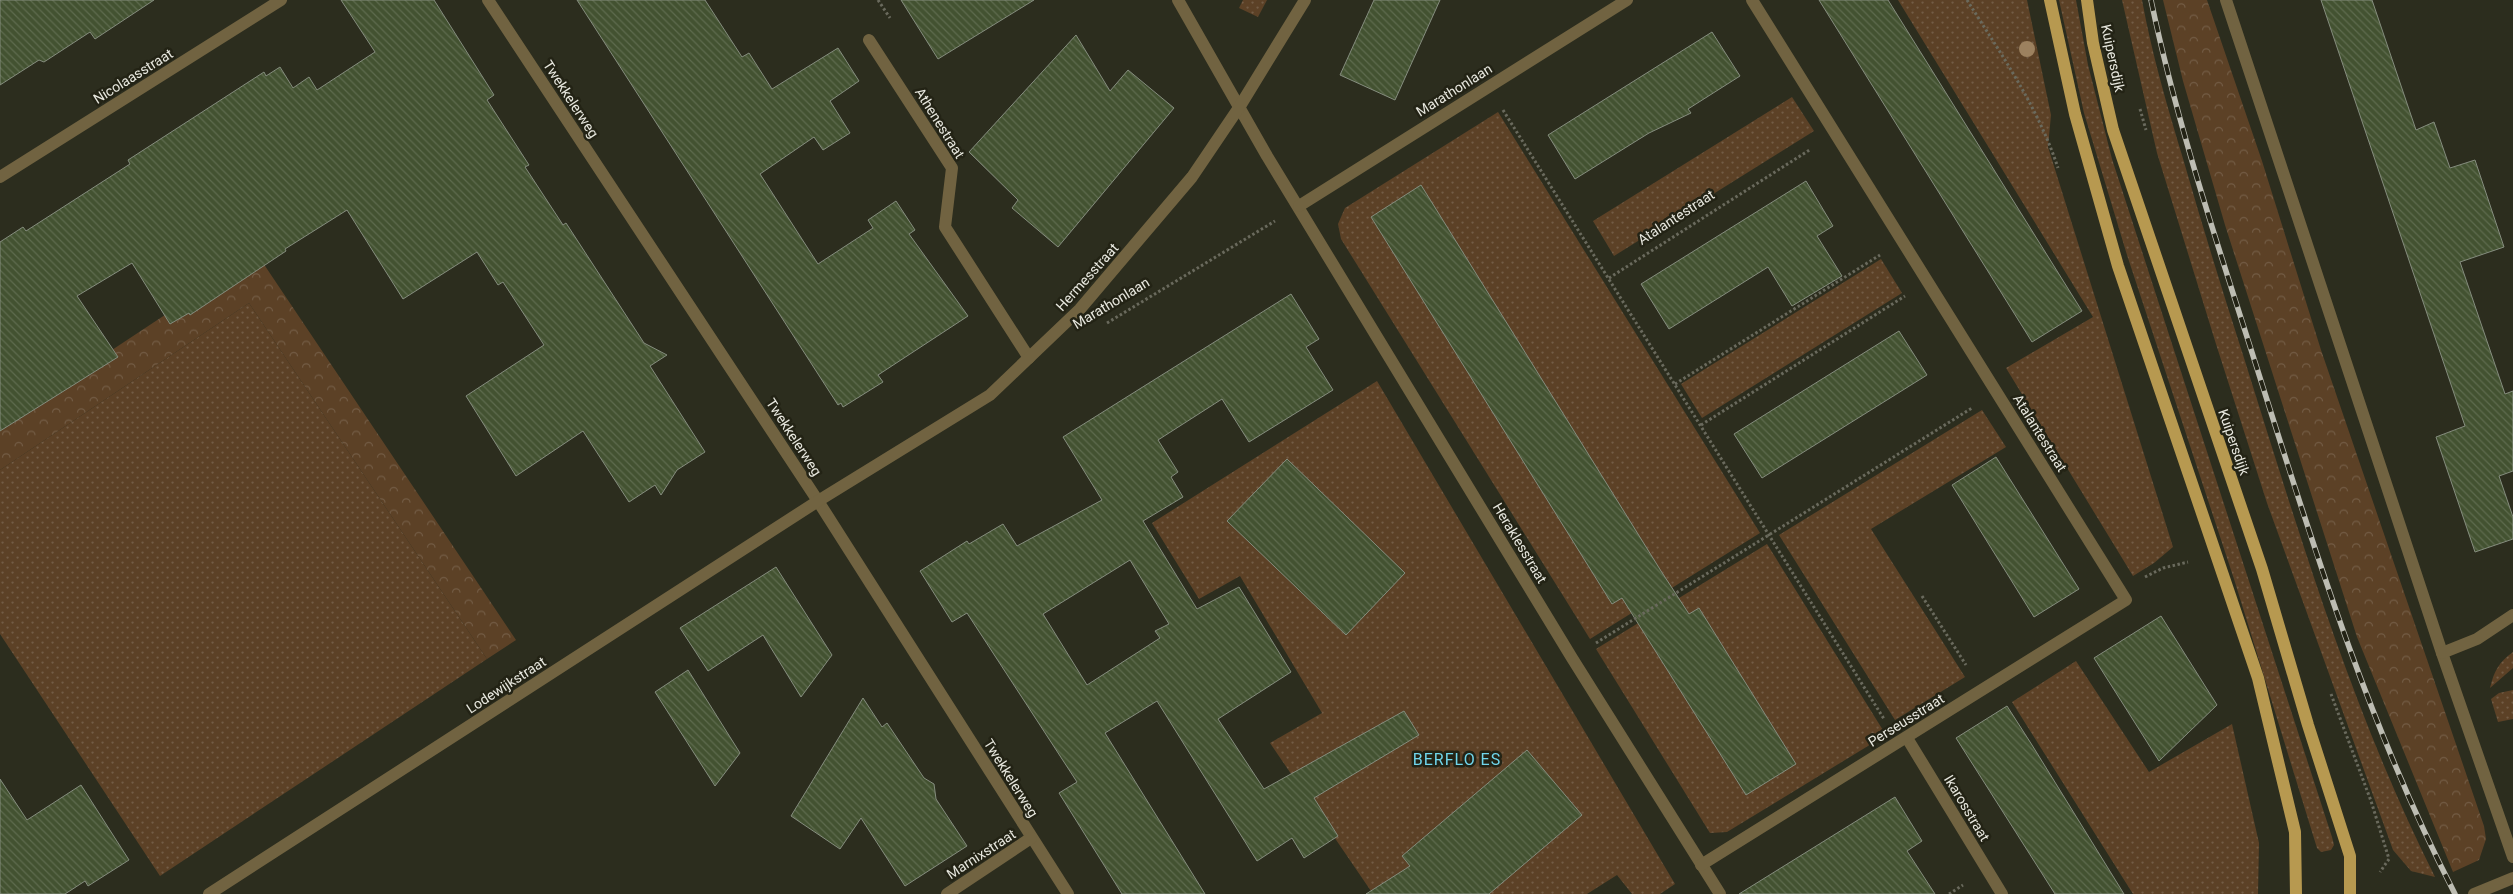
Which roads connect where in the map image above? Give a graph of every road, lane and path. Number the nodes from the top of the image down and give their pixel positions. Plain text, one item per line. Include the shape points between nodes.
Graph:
1 (281, 0) edge
2 (488, 0) edge
3 (1178, 0) edge
4 (1305, 0) edge
5 (1627, 0) edge
6 (1752, 0) edge
7 (1967, 0) edge
8 (2050, 0) edge
9 (2087, 0) edge
10 (2226, 0) edge
11 (869, 40) dead end
12 (1488, 86) junction
13 (1240, 106) junction
14 (1835, 134) junction
15 (0, 177) edge
16 (2061, 177) dead end
17 (1299, 206) junction
18 (1902, 241) junction
19 (1609, 278) junction
20 (1928, 282) junction
21 (1098, 328) dead end
22 (1029, 358) junction
23 (1675, 384) junction
24 (1997, 393) junction
25 (1701, 426) junction
26 (818, 501) junction
27 (1769, 535) junction
28 (2191, 571) dead end
29 (1922, 596) dead end
30 (2126, 600) junction
31 (2513, 615) edge
32 (2442, 652) junction
33 (1572, 658) junction
34 (1969, 670) dead end
35 (1903, 740) junction
36 (1031, 838) junction
37 (2513, 857) edge
38 (1701, 865) junction
39 (2513, 878) edge
40 (209, 894) edge
41 (947, 894) edge
42 (1068, 894) edge
43 (1720, 894) edge
44 (2002, 894) edge
45 (2296, 894) edge
46 (2350, 894) edge
47 (2474, 894) edge

1 - 15 street, Nicolaasstraat
2 - 26 street, Twekkelerweg
3 - 13 street
4 - 13 street, Hermesstraat
5 - 12 street, Marathonlaan
6 - 14 street, Atalantestraat
7 - 16 path via 2017,79 2049,140
8 - 45 main road via 2075,114 2118,266 2258,678 2295,832
9 - 46 main road, Kuipersdijk via 2093,44 2113,130 2262,569 2350,856
10 - 32 street
11 - 22 street, Athenestraat via 952,168 946,227
12 - 17 street, Marathonlaan
12 - 19 path
13 - 17 street
13 - 22 street, Hermesstraat via 1192,177 1140,240 1080,309
14 - 18 street, Atalantestraat
14 - 19 path, Atalantestraat
17 - 21 path, Marathonlaan
17 - 33 street, Heraklesstraat
18 - 20 street, Atalantestraat
18 - 23 path
19 - 23 path
20 - 24 street, Atalantestraat
20 - 25 path
22 - 26 street, Hermesstraat via 990,395
23 - 25 path
24 - 27 path
24 - 30 street, Atalantestraat
25 - 27 path
26 - 36 street, Twekkelerweg
26 - 40 street, Lodewijkstraat
27 - 33 path
27 - 35 path
28 - 30 path via 2188,562 2163,568 2142,579
29 - 34 path
30 - 35 street, Perseusstraat
31 - 32 street via 2477,639
32 - 37 street
33 - 38 street, Heraklesstraat
35 - 38 street, Perseusstraat
35 - 44 street, Ikarosstraat
36 - 41 street, Marnixstraat
36 - 42 street, Twekkelerweg
38 - 43 street, Heraklesstraat
39 - 47 street

